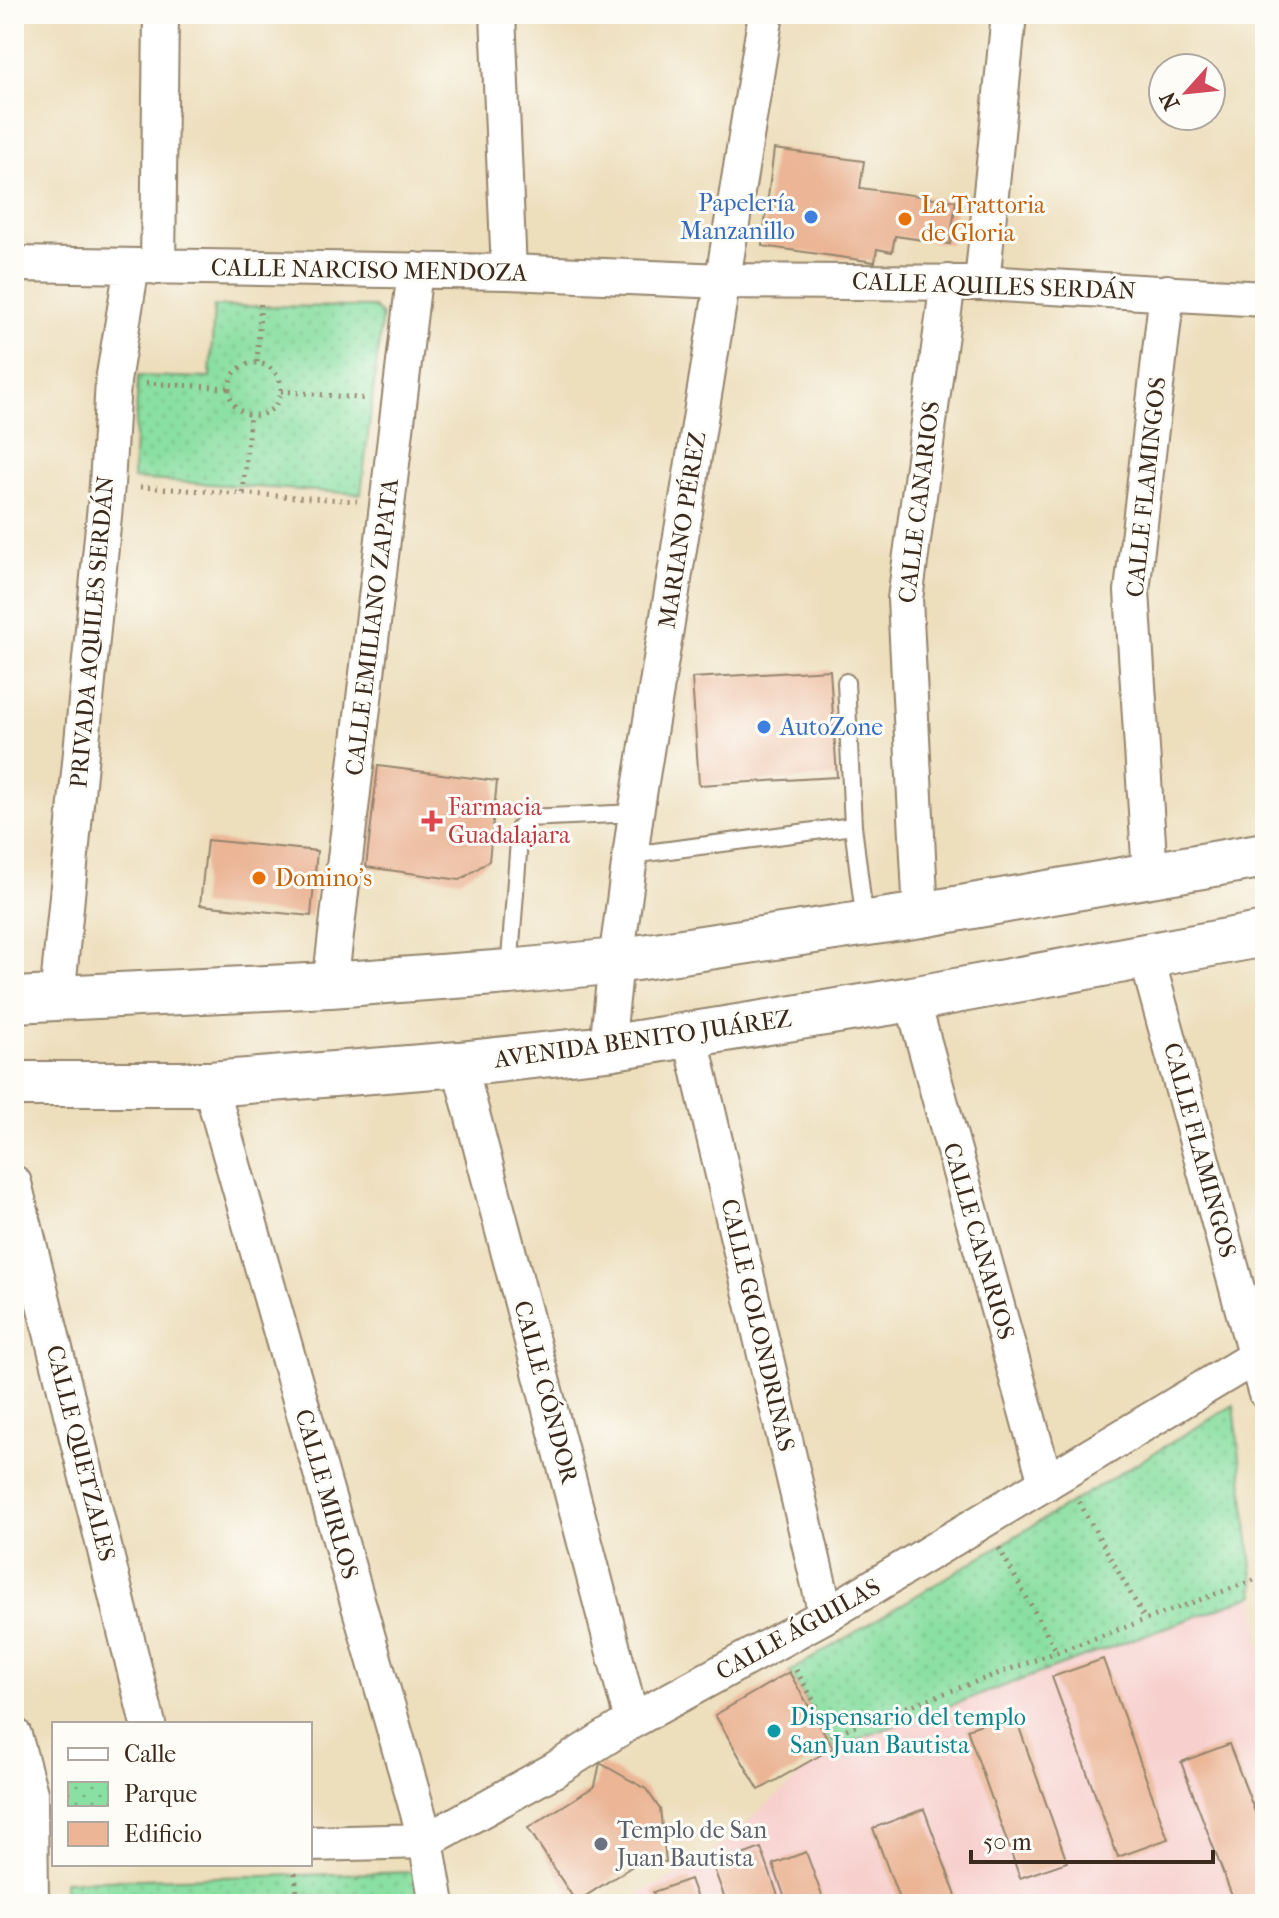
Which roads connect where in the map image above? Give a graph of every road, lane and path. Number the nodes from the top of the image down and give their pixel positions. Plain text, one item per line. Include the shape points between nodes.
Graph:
1 (161, 14) edge
2 (498, 14) edge
3 (766, 14) edge
4 (1009, 14) edge
5 (14, 264) edge
6 (145, 267) junction
7 (263, 269) junction
8 (415, 270) junction
9 (509, 272) junction
10 (723, 281) junction
11 (948, 282) junction
12 (982, 283) junction
13 (1167, 292) junction
14 (1265, 299) edge
15 (257, 362) junction
16 (113, 381) junction
17 (229, 388) junction
18 (281, 391) junction
19 (398, 402) junction
20 (250, 415) junction
21 (107, 485) junction
22 (243, 493) junction
23 (387, 503) junction
24 (846, 682) dead end
25 (636, 813) junction
26 (853, 826) junction
27 (631, 855) junction
28 (1265, 855) edge
29 (1150, 874) junction
30 (921, 915) junction
31 (865, 923) junction
32 (1265, 934) edge
33 (1146, 955) junction
34 (616, 961) junction
35 (509, 972) junction
36 (330, 985) junction
37 (57, 999) junction
38 (912, 999) junction
39 (14, 1000) edge
40 (690, 1034) junction
41 (607, 1048) junction
42 (459, 1064) junction
43 (14, 1084) edge
44 (210, 1084) junction
45 (14, 1183) edge
46 (1261, 1353) edge
47 (1265, 1391) edge
48 (1055, 1479) junction
49 (984, 1521) junction
50 (1265, 1576) edge
51 (826, 1615) junction
52 (1145, 1619) junction
53 (779, 1641) junction
54 (1057, 1652) junction
55 (632, 1721) junction
56 (148, 1722) edge
57 (14, 1735) edge
58 (426, 1841) junction
59 (312, 1844) edge
60 (32, 1854) edge
61 (295, 1866) edge
62 (31, 1904) edge
63 (298, 1904) edge
64 (437, 1904) edge

1 - 6 street, PRIVADA AQUILES SERDÁN
2 - 9 street
3 - 10 street, MARIANO PÉREZ
4 - 12 street
5 - 6 street, CALLE NARCISO MENDOZA
6 - 7 street, CALLE NARCISO MENDOZA
6 - 16 street, PRIVADA AQUILES SERDÁN
7 - 8 street, CALLE NARCISO MENDOZA
7 - 15 path
8 - 9 street, CALLE NARCISO MENDOZA
8 - 19 street, CALLE EMILIANO ZAPATA
9 - 10 street, CALLE NARCISO MENDOZA
10 - 11 street, CALLE AQUILES SERDÁN
10 - 25 street, MARIANO PÉREZ
11 - 12 street, CALLE AQUILES SERDÁN
11 - 30 street, CALLE CANARIOS via 905,599
12 - 13 street, CALLE AQUILES SERDÁN
13 - 14 street, CALLE AQUILES SERDÁN
13 - 29 street, CALLE FLAMINGOS via 1132,591
15 - 17 path via 241,366
15 - 18 path via 278,375
16 - 17 path
16 - 21 street, PRIVADA AQUILES SERDÁN
17 - 20 path via 235,405
18 - 19 path
18 - 20 path via 275,407
19 - 23 street, CALLE EMILIANO ZAPATA
20 - 22 path
21 - 22 path
21 - 37 street, PRIVADA AQUILES SERDÁN
22 - 23 path
23 - 36 street, CALLE EMILIANO ZAPATA
24 - 26 lane
25 - 27 street, MARIANO PÉREZ
25 - 35 lane via 527,818 520,827
26 - 27 lane
26 - 31 lane
27 - 34 street, MARIANO PÉREZ
28 - 29 main road
29 - 30 main road
30 - 31 main road
31 - 34 main road
32 - 33 main road, AVENIDA BENITO JUÁREZ
33 - 38 main road, AVENIDA BENITO JUÁREZ
33 - 46 street, CALLE FLAMINGOS
34 - 35 main road
34 - 41 street, MARIANO PÉREZ
35 - 36 main road
36 - 37 main road
37 - 39 main road
38 - 40 main road, AVENIDA BENITO JUÁREZ
38 - 48 street, CALLE CANARIOS
40 - 41 main road, AVENIDA BENITO JUÁREZ
40 - 51 street, CALLE GOLONDRINAS
41 - 42 main road, AVENIDA BENITO JUÁREZ
42 - 44 main road, AVENIDA BENITO JUÁREZ
42 - 55 street, CALLE CÓNDOR
43 - 44 main road, AVENIDA BENITO JUÁREZ
44 - 58 street, CALLE MIRLOS
45 - 56 street, CALLE QUETZALES
46 - 47 street, CALLE FLAMINGOS
46 - 48 street, CALLE ÁGUILAS
48 - 49 street, CALLE ÁGUILAS
48 - 52 path
49 - 51 street, CALLE ÁGUILAS
49 - 54 path
50 - 52 path
51 - 53 street, CALLE ÁGUILAS
52 - 54 path
53 - 54 path via 833,1734
53 - 55 street, CALLE ÁGUILAS
55 - 58 street, CALLE ÁGUILAS
57 - 60 street via 30,1793
58 - 59 street, CALLE ÁGUILAS
58 - 64 street, CALLE MIRLOS
60 - 62 street
61 - 63 path

